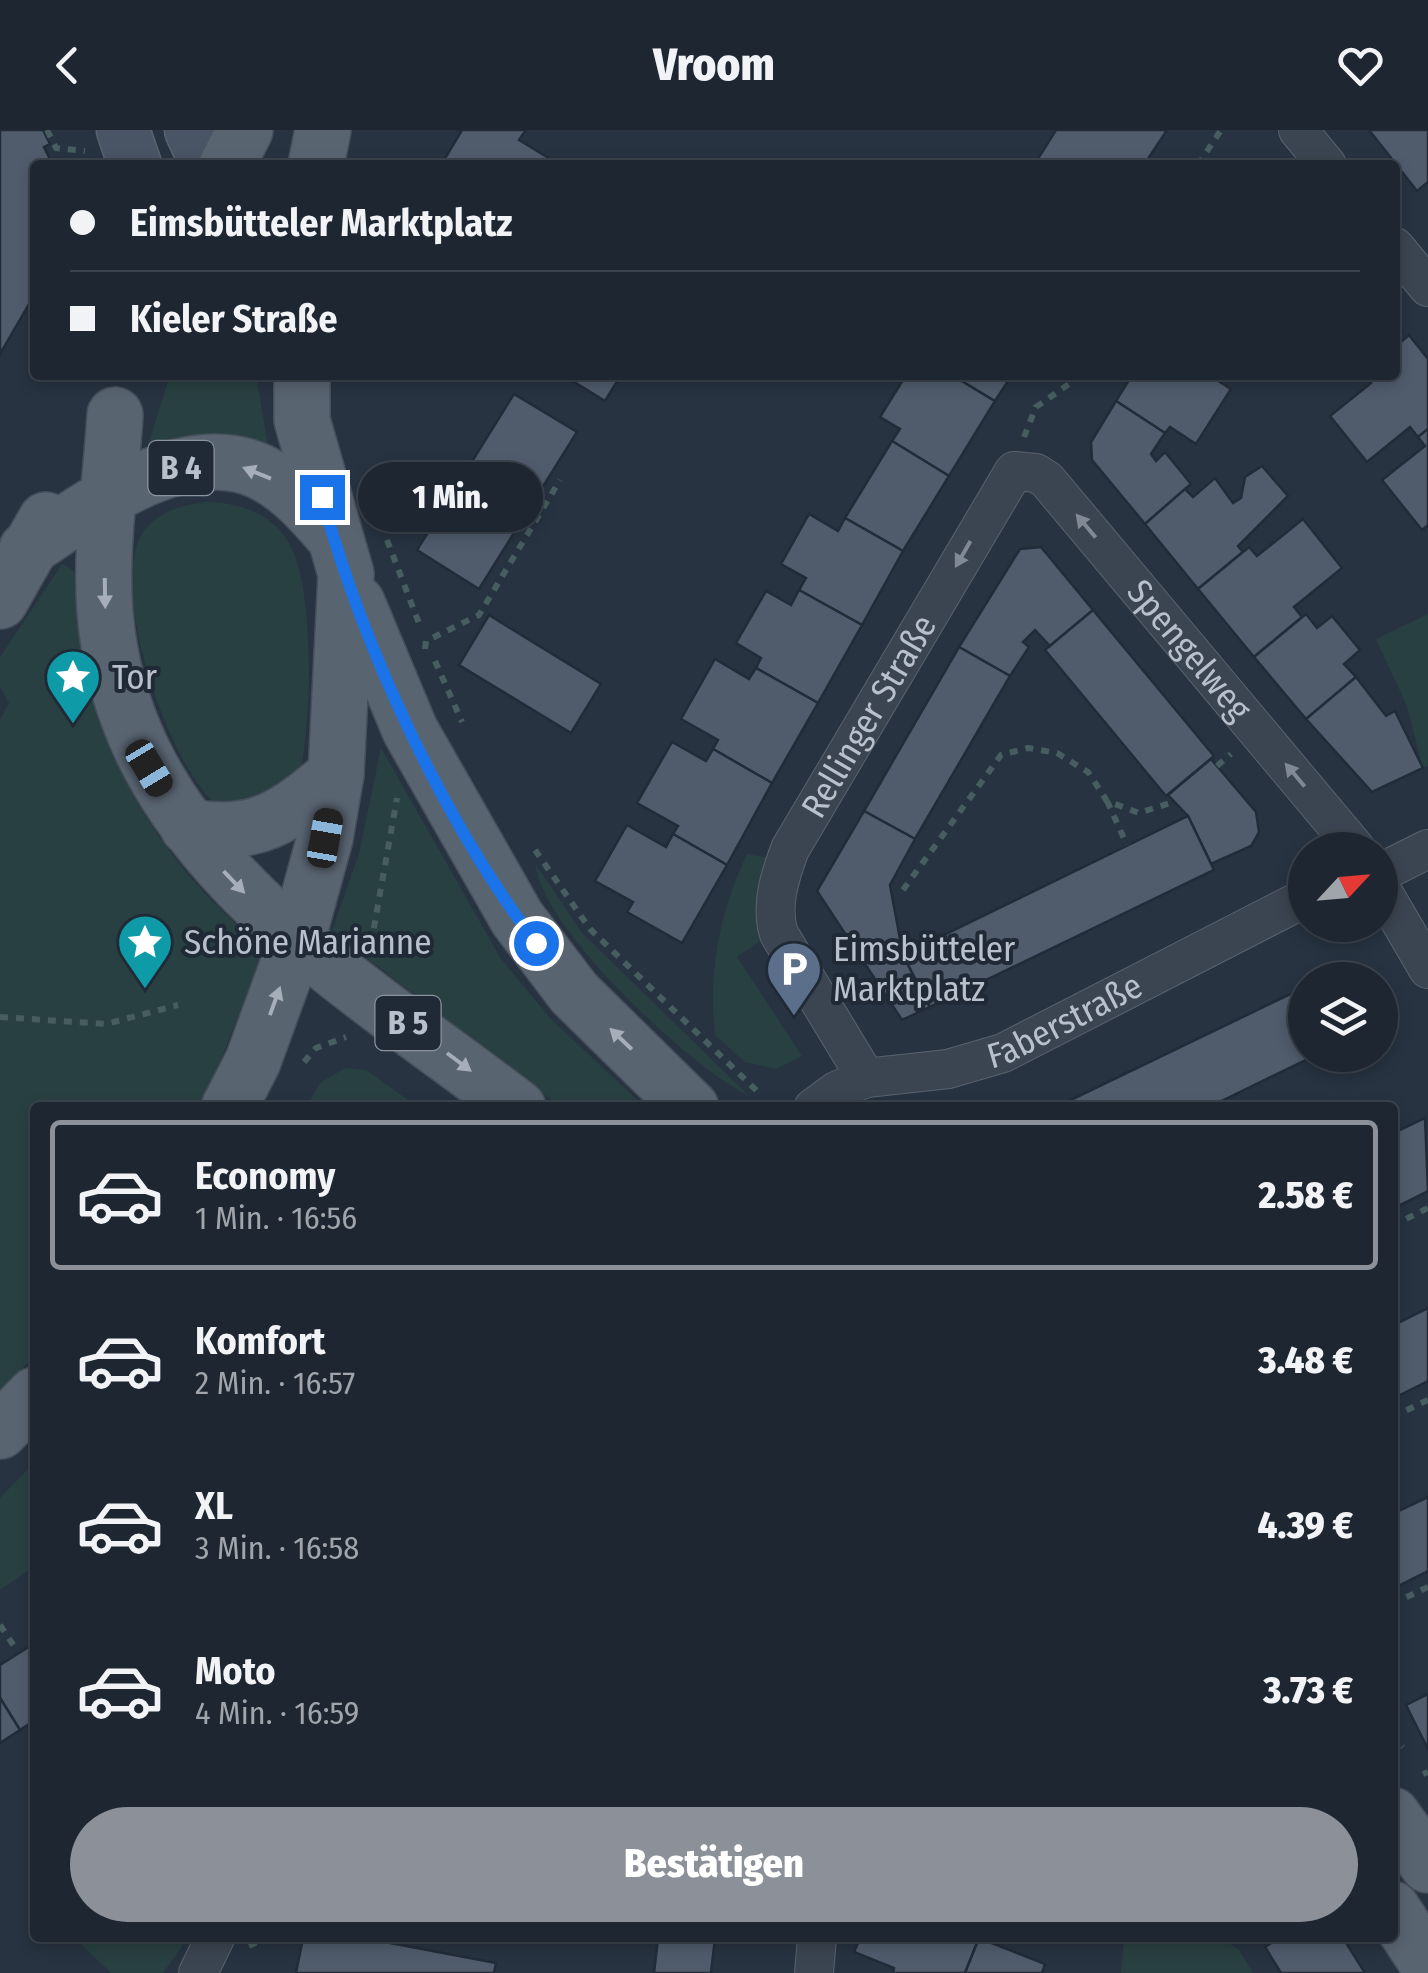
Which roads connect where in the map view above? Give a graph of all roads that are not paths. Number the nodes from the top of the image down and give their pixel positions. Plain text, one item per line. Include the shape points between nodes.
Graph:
1 (191, 130) edge
2 (244, 130) edge
3 (322, 130) edge
4 (1298, 130) edge
5 (206, 160) edge
6 (229, 160) edge
7 (317, 160) edge
8 (1323, 160) edge
9 (1400, 253) edge
10 (1428, 287) edge
11 (297, 390) edge
12 (122, 395) edge
13 (1014, 471) joint
14 (110, 496) junction
15 (27, 550) junction
16 (339, 553) junction
17 (0, 601) edge
18 (336, 774) junction
19 (188, 827) junction
20 (1342, 832) edge
21 (1428, 848) edge
22 (1398, 863) edge
23 (1288, 907) edge
24 (1398, 918) edge
25 (297, 940) junction
26 (1428, 969) edge
27 (866, 1078) junction
28 (232, 1102) edge
29 (510, 1102) edge
30 (684, 1102) edge
31 (821, 1102) edge
32 (30, 1399) edge
33 (0, 1431) edge
34 (1414, 1787) edge
35 (1428, 1865) edge
36 (1398, 1918) edge
37 (232, 1942) edge
38 (817, 1942) edge
39 (1428, 1964) edge
40 (198, 1973) edge
41 (814, 1973) edge

1 - 5 main road
2 - 6 main road
3 - 7 main road
4 - 8 street
9 - 10 street
11 - 16 main road
12 - 14 main road, B 5
12 - 15 main road, B 4
20 -> 13 street, Spengelweg via 1047,480
13 -> 27 street, Rellinger Straße via 790,849 775,909 778,934
14 - 15 main road, B 4
16 -> 14 main road, B 4 via 300,497 242,466 176,469
14 -> 19 main road, B 5 via 105,615 120,692 149,768
15 - 17 main road, B 4
16 - 18 main road
30 -> 16 main road via 574,994 517,918 410,730
18 - 19 main road via 267,824 236,832
18 - 25 main road
19 -> 25 main road, B 5
21 - 22 street
23 - 27 street, Faberstraße via 1002,1052 948,1069
24 - 26 street
28 -> 25 main road
25 -> 29 main road, B 5
27 - 31 street, Faberstraße
32 - 33 main road
34 - 35 main road
36 - 39 main road
37 - 40 street
38 - 41 street

